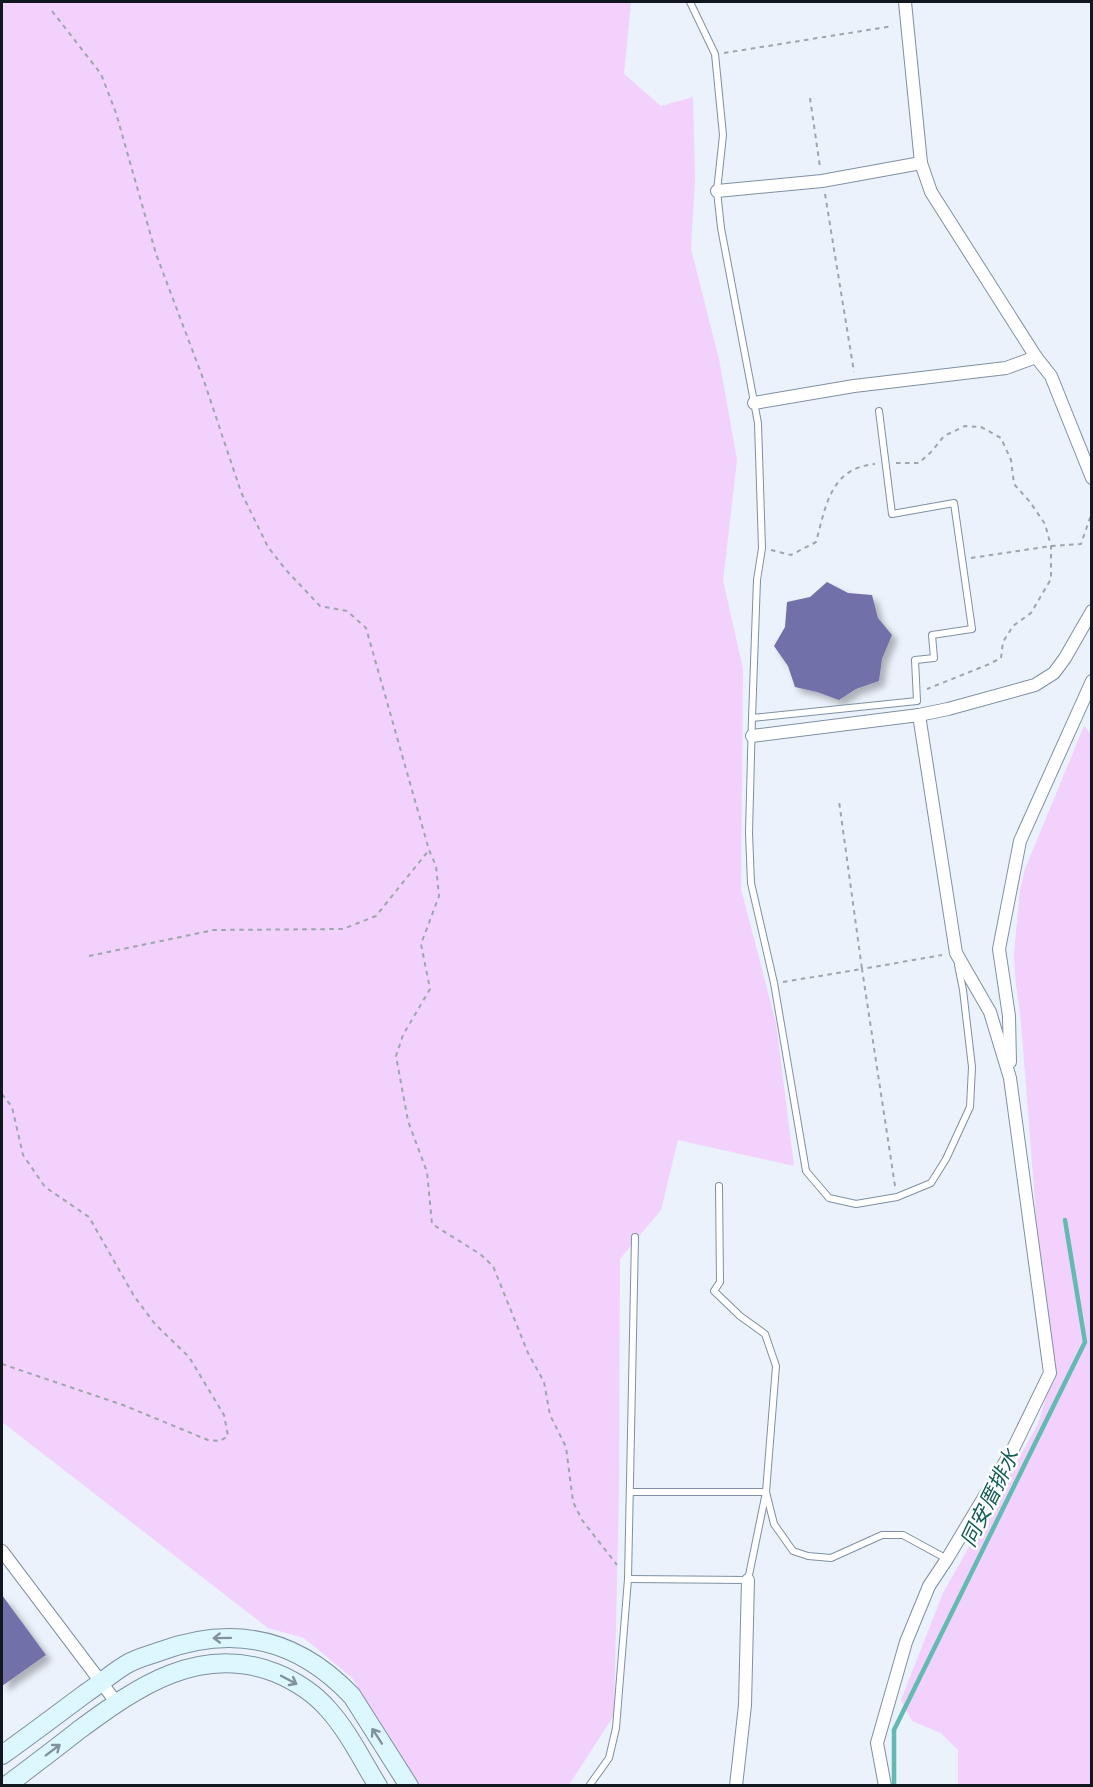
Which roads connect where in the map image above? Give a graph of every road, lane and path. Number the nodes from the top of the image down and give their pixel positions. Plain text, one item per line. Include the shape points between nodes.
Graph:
1 (690, 2) edge
2 (905, 2) edge
3 (52, 11) dead end
4 (907, 24) junction
5 (715, 54) junction
6 (810, 98) dead end
7 (921, 163) junction
8 (822, 180) junction
9 (717, 191) junction
10 (1035, 357) junction
11 (854, 386) junction
12 (754, 403) junction
13 (879, 411) dead end
14 (886, 463) junction
15 (1092, 478) edge
16 (1092, 512) edge
17 (1051, 546) junction
18 (762, 548) junction
19 (963, 559) junction
20 (1092, 611) edge
21 (1092, 681) edge
22 (917, 701) junction
23 (919, 715) junction
24 (752, 718) junction
25 (752, 736) junction
26 (838, 801) dead end
27 (429, 850) junction
28 (956, 953) junction
29 (89, 956) dead end
30 (862, 969) junction
31 (774, 983) junction
32 (1010, 1078) junction
33 (2, 1094) edge
34 (719, 1186) dead end
35 (897, 1197) junction
36 (635, 1237) dead end
37 (2, 1364) edge
38 (631, 1492) junction
39 (766, 1492) junction
40 (2, 1551) edge
41 (947, 1559) junction
42 (628, 1579) junction
43 (748, 1580) junction
44 (100, 1683) junction
45 (116, 1702) junction
46 (2, 1755) edge
47 (6, 1785) edge
48 (378, 1785) edge
49 (409, 1785) edge
50 (589, 1785) edge
51 (736, 1785) edge
52 (885, 1785) edge

1 - 5 lane
2 - 4 street
3 - 27 path via 100,74 116,113 156,254 240,492 268,547 286,570 320,606 347,611 366,628
4 - 5 path
4 - 7 street
5 - 9 lane via 723,135
6 - 8 path
7 - 8 street
7 - 10 street via 931,192
8 - 9 street
8 - 11 path
9 - 12 lane
10 - 11 street via 1006,368
10 - 15 street via 1051,376
11 - 12 street
12 - 18 lane
13 - 14 lane
14 - 17 path via 920,463 944,436 964,426 991,432 1001,438 1011,460 1014,484 1045,524
14 - 18 path via 845,473 829,494 816,542 791,555
14 - 19 lane via 892,514 954,503
16 - 17 path via 1081,544
17 - 19 path
17 - 22 path via 1051,579 1031,613 1013,626 1003,642 1001,658 929,687
18 - 24 lane via 757,580
19 - 22 lane via 972,629 932,635 934,658 915,660
20 - 23 street via 1054,673 1035,685
21 - 32 street via 1020,842 999,949 1010,1016
22 - 24 lane
23 - 25 street
23 - 28 street
24 - 25 lane
25 - 31 lane via 751,883
26 - 30 path
27 - 29 path via 376,916 343,929 214,930
27 - 42 path via 439,896 422,944 430,989 403,1035 396,1056 408,1121 427,1172 432,1224 493,1266 544,1382 550,1415 566,1447 573,1502 582,1520
28 - 30 path
28 - 32 street via 990,1012
28 - 35 lane via 972,1067 970,1107 931,1183
30 - 31 path
30 - 35 path
31 - 35 lane via 806,1171 829,1198 856,1204
32 - 41 street via 1050,1373 1013,1449
33 - 37 path via 12,1107 23,1155 45,1186 89,1217 134,1296 155,1324 189,1357 224,1414 228,1436 220,1442 208,1440 123,1405
34 - 39 lane via 720,1282 714,1291 765,1334 776,1366
36 - 38 lane
38 - 39 lane
38 - 42 lane
39 - 41 lane via 774,1524 793,1551 831,1558 882,1535 903,1535
39 - 43 lane
40 - 44 street
41 - 52 street via 929,1586 906,1642 877,1743
42 - 43 lane
42 - 50 lane via 616,1728 609,1758
43 - 51 street via 745,1705
44 - 45 street
44 - 46 street
49 -> 44 street via 352,1696 320,1667 283,1647 229,1637 191,1641 129,1663
47 -> 45 street
45 -> 48 street via 189,1667 228,1663 267,1670 301,1686 328,1709

